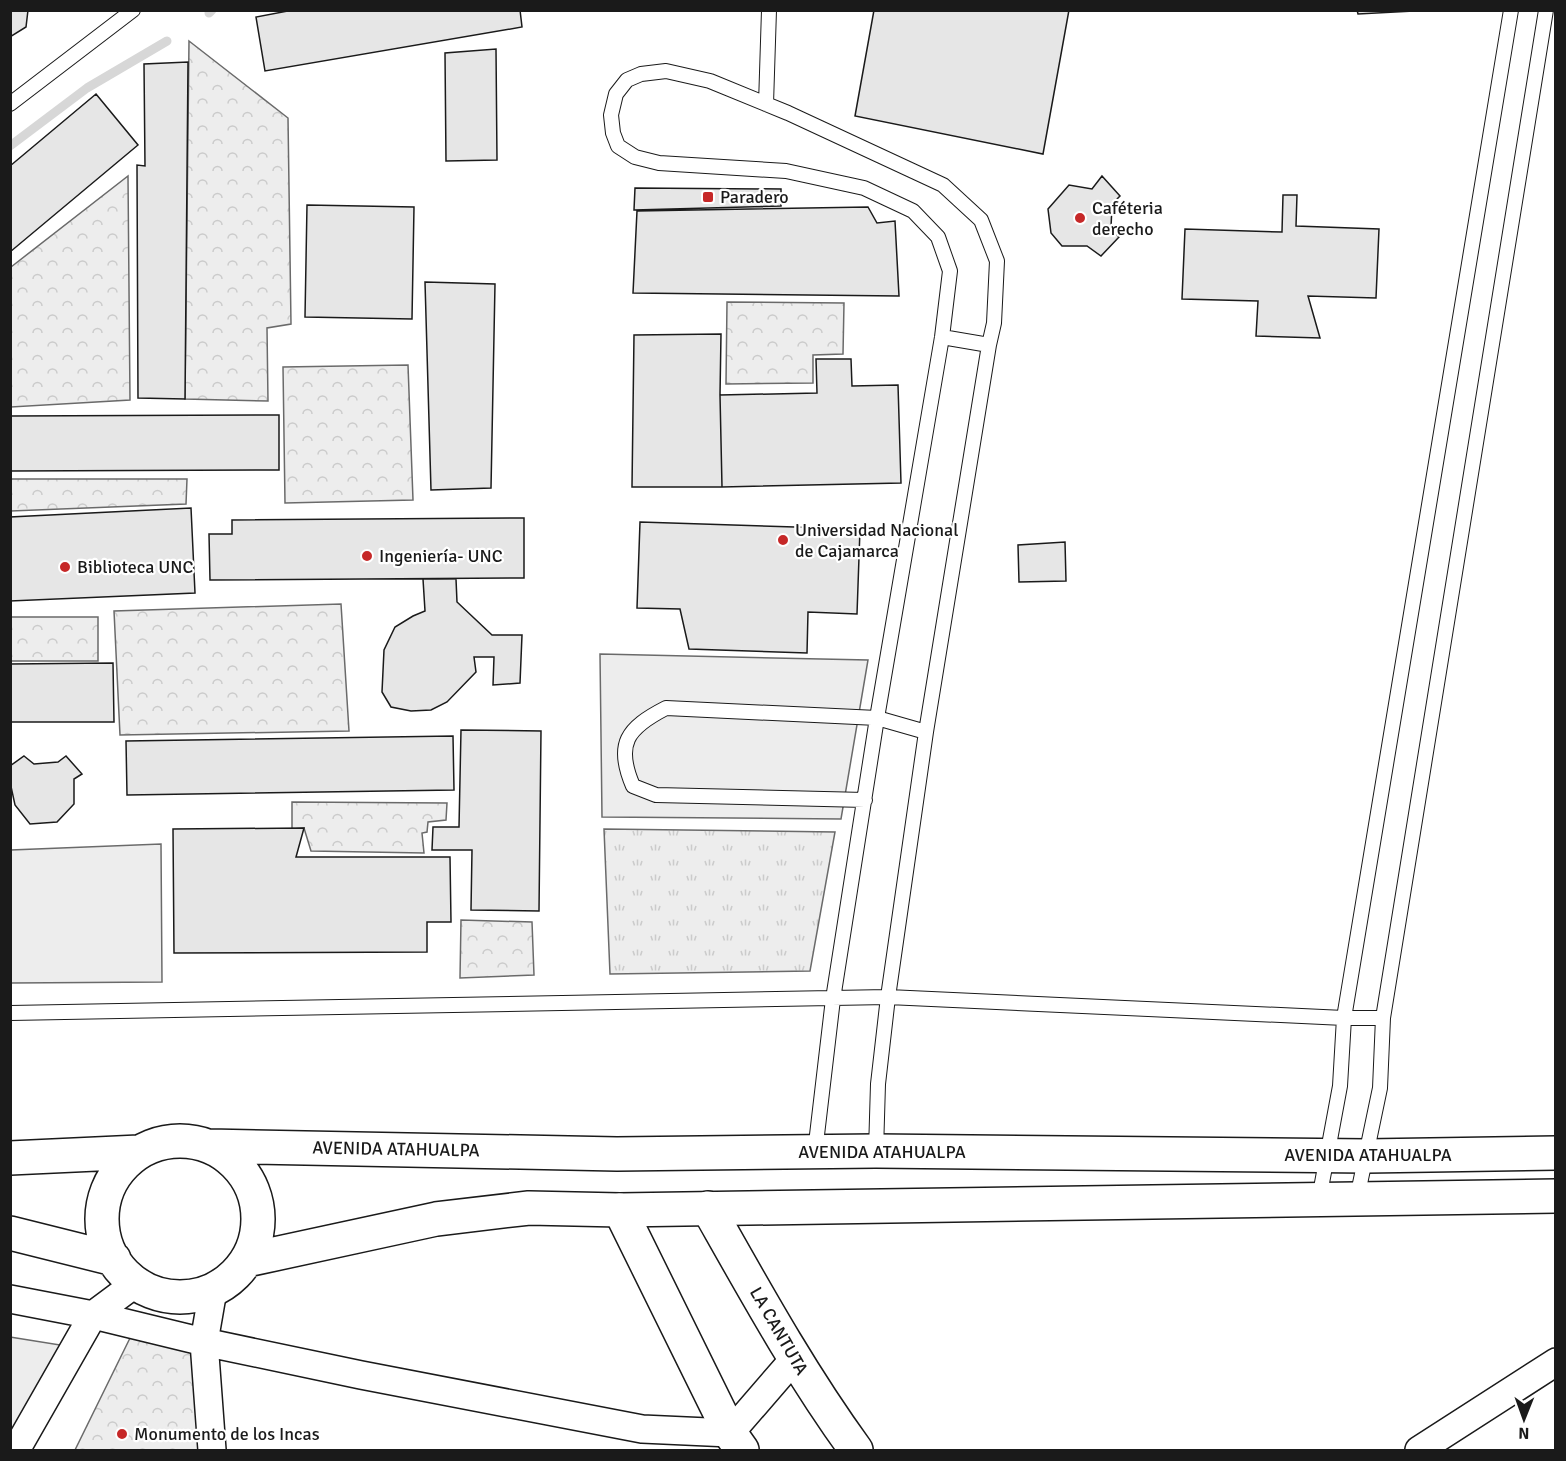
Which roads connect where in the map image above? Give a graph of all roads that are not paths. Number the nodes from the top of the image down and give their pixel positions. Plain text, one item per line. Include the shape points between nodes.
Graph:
1 (133, 10) edge
2 (769, 10) edge
3 (1511, 10) edge
4 (1546, 10) edge
5 (10, 104) edge
6 (766, 104) junction
7 (942, 337) junction
8 (989, 345) junction
9 (877, 718) junction
10 (926, 732) junction
11 (865, 800) junction
12 (888, 997) junction
13 (834, 999) junction
14 (10, 1013) edge
15 (1344, 1018) junction
16 (1383, 1018) junction
17 (209, 1146) junction
18 (876, 1151) junction
19 (139, 1152) junction
20 (815, 1152) junction
21 (1556, 1153) edge
22 (1328, 1156) junction
23 (1367, 1156) junction
24 (10, 1158) edge
25 (1556, 1196) edge
26 (1319, 1200) junction
27 (1356, 1200) junction
28 (708, 1208) junction
29 (620, 1210) junction
30 (10, 1233) edge
31 (114, 1259) junction
32 (247, 1260) junction
33 (136, 1283) junction
34 (213, 1290) junction
35 (10, 1299) edge
36 (93, 1315) junction
37 (204, 1342) junction
38 (794, 1359) junction
39 (1556, 1362) edge
40 (16, 1442) edge
41 (736, 1442) edge
42 (212, 1450) edge
43 (856, 1450) edge
44 (1419, 1450) edge

1 - 5 lane
2 - 6 lane
3 - 15 lane
4 - 16 lane
6 - 7 lane via 710,81 666,71 641,74 627,80 616,94 611,115 613,133 618,146 635,158 658,163 786,171 864,188 913,211 938,237 950,271
6 - 8 lane via 943,185 981,220 998,261
7 - 8 lane
7 - 9 lane
8 - 10 lane
9 - 10 lane
9 - 11 lane
9 - 11 lane via 666,708 643,719 625,743 625,768 633,786 656,795
10 - 12 lane
11 - 13 lane
12 - 13 lane
12 - 15 lane
12 - 18 lane via 878,1084
13 - 14 lane
13 - 20 lane
15 - 16 lane
15 - 22 lane via 1340,1086
16 - 23 lane via 1380,1088
17 - 19 main road via 169,1142
17 - 20 main road, AVENIDA ATAHUALPA via 617,1154
17 - 32 main road via 229,1157 245,1174 255,1194 258,1228
18 - 20 main road, AVENIDA ATAHUALPA
18 - 22 main road, AVENIDA ATAHUALPA
19 - 24 main road
19 - 31 main road via 124,1165 104,1201 105,1241
21 - 23 main road, AVENIDA ATAHUALPA
22 - 23 main road, AVENIDA ATAHUALPA
22 - 26 lane
23 - 27 lane
25 - 27 main road
26 - 27 main road
26 - 28 main road
28 - 29 main road
28 - 38 main road, LA CANTUTA
29 - 32 main road via 529,1208 436,1219
29 - 41 main road
30 - 31 main road
31 - 33 main road
32 - 34 main road
33 - 34 main road via 169,1295 191,1296
33 - 36 street
34 - 37 street
35 - 36 street
36 - 37 street
36 - 40 street
37 - 41 street via 642,1429
37 - 42 street
38 - 41 street
38 - 43 main road, LA CANTUTA
39 - 44 street

